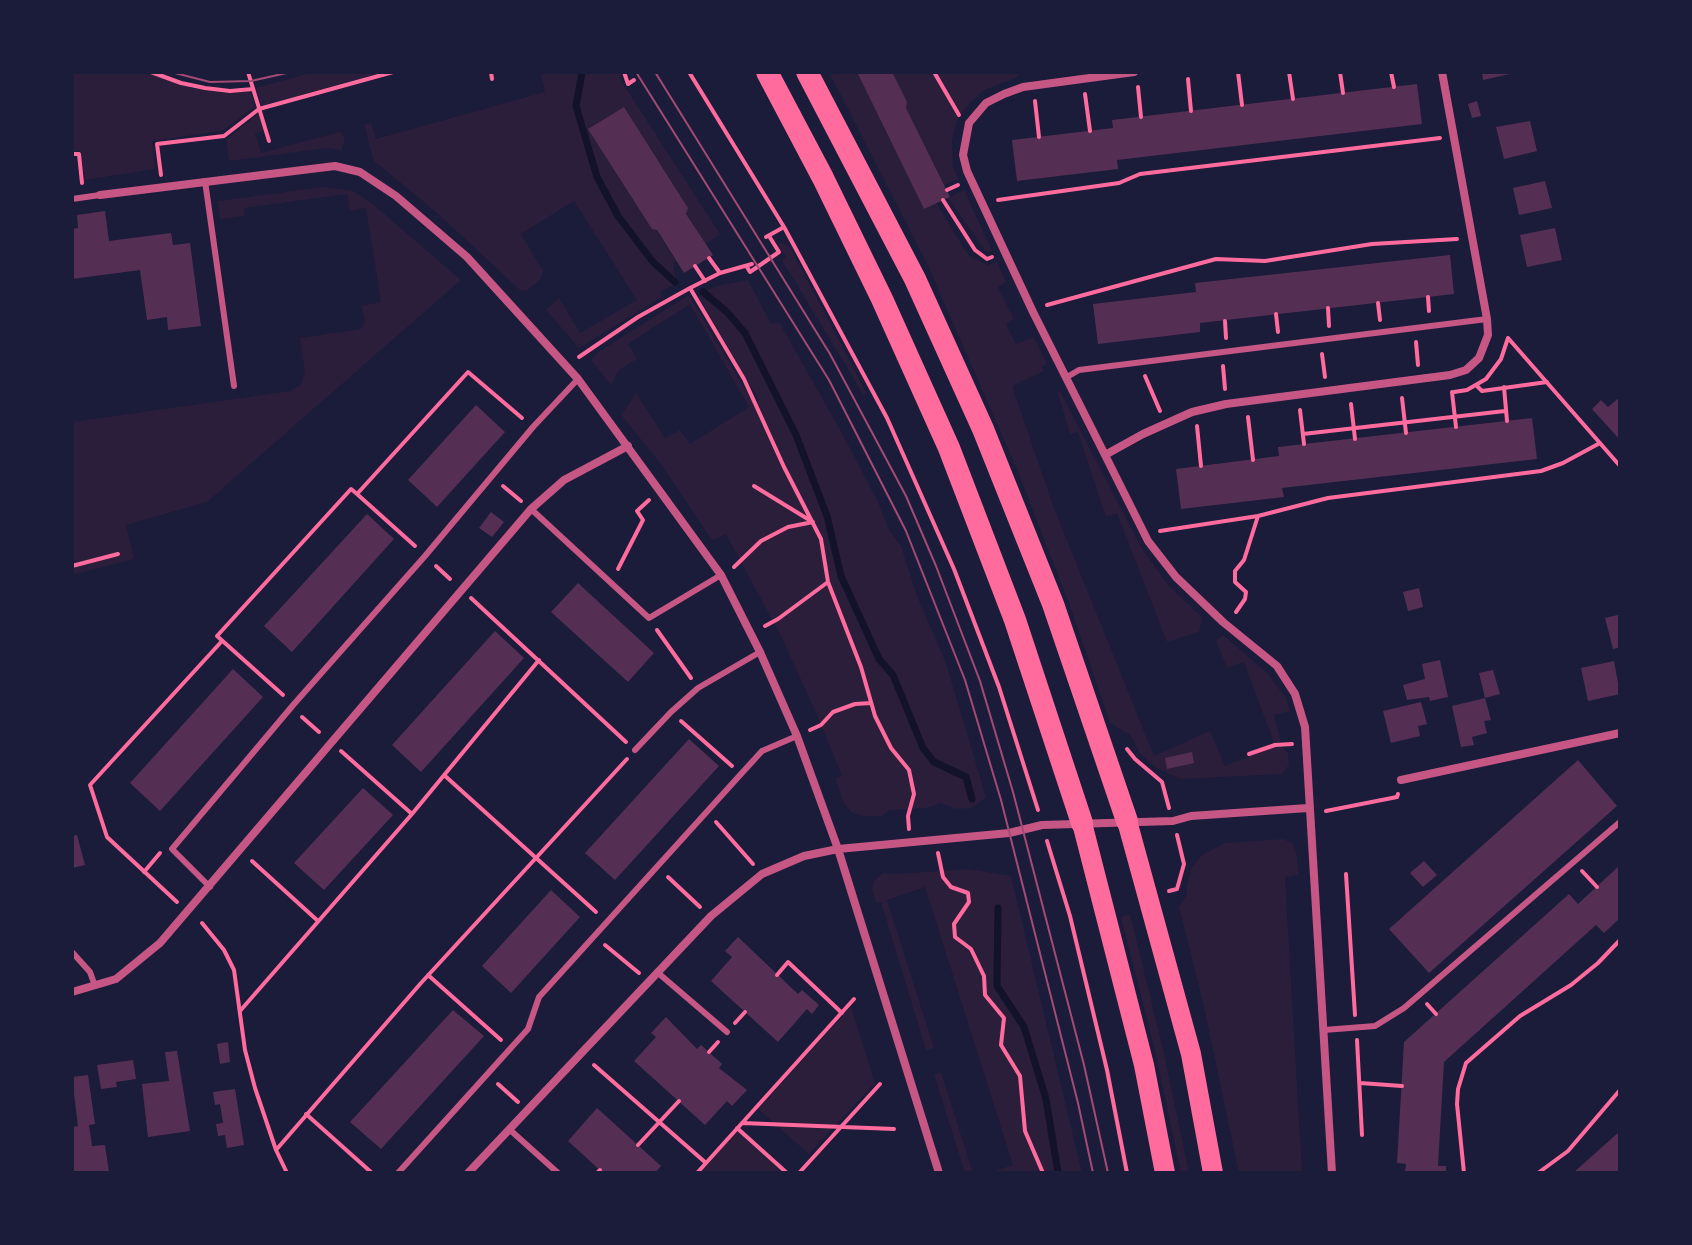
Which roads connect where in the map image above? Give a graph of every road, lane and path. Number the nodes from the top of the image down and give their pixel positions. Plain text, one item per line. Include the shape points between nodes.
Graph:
1 (151, 72) edge
2 (248, 72) edge
3 (393, 72) edge
4 (491, 72) edge
5 (624, 72) edge
6 (689, 72) edge
7 (767, 72) edge
8 (807, 72) edge
9 (934, 72) edge
10 (1134, 72) edge
11 (1238, 72) edge
12 (1289, 72) edge
13 (1340, 72) edge
14 (1391, 72) edge
15 (1442, 72) edge
16 (492, 79) dead end
17 (1188, 79) dead end
18 (634, 80) dead end
19 (1394, 87) dead end
20 (253, 89) junction
21 (1138, 91) dead end
22 (1343, 93) dead end
23 (1085, 94) dead end
24 (1293, 99) dead end
25 (1035, 101) dead end
26 (1242, 105) dead end
27 (259, 109) junction
28 (1191, 111) dead end
29 (1141, 117) dead end
30 (969, 123) junction
31 (1090, 131) dead end
32 (1454, 136) junction
33 (1039, 137) dead end
34 (269, 141) dead end
35 (72, 154) edge
36 (205, 181) junction
37 (958, 185) dead end
38 (162, 186) junction
39 (947, 190) dead end
40 (100, 195) joint
41 (84, 197) junction
42 (72, 199) edge
43 (943, 200) dead end
44 (996, 201) dead end
45 (784, 227) junction
46 (1473, 237) junction
47 (995, 257) dead end
48 (709, 258) dead end
49 (695, 266) dead end
50 (720, 273) junction
51 (705, 281) junction
52 (690, 288) junction
53 (1428, 297) dead end
54 (1047, 305) dead end
55 (1430, 313) dead end
56 (1487, 319) junction
57 (1508, 338) dead end
58 (1417, 351) dead end
59 (1140, 362) junction
60 (1323, 364) dead end
61 (566, 366) junction
62 (1418, 368) dead end
63 (1067, 377) junction
64 (1224, 378) dead end
65 (578, 379) junction
66 (1325, 380) dead end
67 (1547, 382) junction
68 (234, 386) dead end
69 (1477, 386) dead end
70 (1504, 387) junction
71 (1452, 392) dead end
72 (1225, 393) dead end
73 (1402, 398) dead end
74 (1351, 404) dead end
75 (1300, 410) dead end
76 (1160, 411) dead end
77 (1505, 411) junction
78 (1248, 417) dead end
79 (1455, 417) junction
80 (1507, 421) dead end
81 (1405, 422) junction
82 (533, 427) junction
83 (1456, 427) dead end
84 (1354, 428) junction
85 (1198, 431) dead end
86 (1406, 433) dead end
87 (1303, 434) junction
88 (1355, 439) dead end
89 (1600, 443) junction
90 (1304, 444) dead end
91 (628, 446) junction
92 (1105, 455) junction
93 (1253, 460) dead end
94 (1201, 466) dead end
95 (1620, 466) edge
96 (492, 476) junction
97 (754, 486) dead end
98 (660, 490) junction
99 (357, 494) junction
100 (523, 503) dead end
101 (531, 509) junction
102 (1258, 516) junction
103 (813, 522) junction
104 (1160, 531) dead end
105 (118, 554) dead end
106 (425, 556) junction
107 (72, 566) edge
108 (721, 575) junction
109 (828, 582) junction
110 (611, 583) junction
111 (462, 589) junction
112 (1235, 613) dead end
113 (649, 618) junction
114 (750, 633) junction
115 (222, 641) junction
116 (760, 652) junction
117 (539, 660) junction
118 (275, 688) dead end
119 (698, 688) junction
120 (871, 703) junction
121 (298, 714) dead end
122 (679, 719) dead end
123 (309, 724) dead end
124 (611, 727) dead end
125 (1620, 733) edge
126 (797, 736) junction
127 (331, 743) junction
128 (1306, 743) junction
129 (635, 750) joint
130 (1249, 754) dead end
131 (741, 774) junction
132 (444, 775) junction
133 (1401, 780) joint
134 (1035, 796) dead end
135 (1308, 808) junction
136 (707, 812) junction
137 (412, 814) junction
138 (1127, 821) junction
139 (1620, 822) edge
140 (1082, 823) junction
141 (935, 839) junction
142 (909, 842) junction
143 (739, 848) dead end
144 (172, 849) junction
145 (838, 849) junction
146 (240, 850) junction
147 (1052, 856) dead end
148 (535, 858) junction
149 (657, 867) junction
150 (144, 872) junction
151 (1346, 874) dead end
152 (210, 887) junction
153 (688, 896) dead end
154 (178, 903) dead end
155 (591, 908) dead end
156 (318, 921) junction
157 (202, 923) dead end
158 (594, 936) junction
159 (1620, 940) edge
160 (72, 952) edge
161 (657, 972) junction
162 (428, 975) junction
163 (777, 975) dead end
164 (649, 982) junction
165 (95, 986) junction
166 (72, 992) edge
167 (854, 999) dead end
168 (240, 1011) junction
169 (842, 1013) junction
170 (486, 1027) dead end
171 (1356, 1029) junction
172 (1324, 1030) junction
173 (727, 1032) dead end
174 (594, 1065) dead end
175 (487, 1074) junction
176 (1359, 1083) junction
177 (880, 1084) dead end
178 (1402, 1086) dead end
179 (1620, 1090) edge
180 (679, 1101) dead end
181 (527, 1110) junction
182 (306, 1114) junction
183 (660, 1122) junction
184 (742, 1123) junction
185 (841, 1127) junction
186 (737, 1128) junction
187 (509, 1129) junction
188 (894, 1129) dead end
189 (1362, 1135) dead end
190 (638, 1145) dead end
191 (276, 1150) junction
192 (706, 1163) junction
193 (287, 1173) edge
194 (372, 1173) edge
195 (398, 1173) edge
196 (468, 1173) edge
197 (558, 1173) edge
198 (697, 1173) edge
199 (787, 1173) edge
200 (799, 1173) edge
201 (939, 1173) edge
202 (1043, 1173) edge
203 (1127, 1173) edge
204 (1165, 1173) edge
205 (1213, 1173) edge
206 (1332, 1173) edge
207 (1464, 1173) edge
208 (1538, 1173) edge

1 - 20 path via 205,88
2 - 20 path
3 - 27 path
4 - 16 path
5 - 18 path via 628,84
6 - 45 path
7 - 140 highway via 882,299 949,448 1015,620
8 - 138 highway via 915,279 983,429 1053,604
9 - 30 path via 959,116
10 - 30 street via 1023,87 986,103
11 - 26 path
12 - 24 path
13 - 22 path
14 - 19 path
15 - 32 street
17 - 28 path
20 - 27 path
21 - 29 path
23 - 31 path
25 - 33 path
27 - 34 path
27 - 38 path via 224,136 157,144
30 - 63 street via 963,155 967,171
32 - 44 path via 1140,174 1119,183
32 - 46 street
35 - 41 path via 79,154
36 - 38 street
36 - 61 street via 335,166 360,172 467,257
36 - 68 lane
37 - 39 path
38 - 40 street
40 - 41 lane
41 - 42 lane
43 - 47 path via 975,250 987,259
45 - 50 path via 767,236 779,252 750,272 749,265
45 - 134 path via 887,418 954,569
46 - 54 path via 1372,244 1265,261 1216,259
46 - 56 street
48 - 50 path
49 - 51 path
50 - 51 path
51 - 52 path
52 - 61 path
52 - 103 path via 744,379
53 - 55 path
56 - 59 lane
56 - 92 street via 1488,335 1479,358 1466,370 1192,412
57 - 67 path
58 - 62 path
59 - 63 lane via 1079,370
59 - 76 path
60 - 66 path
61 - 65 street
63 - 92 street
64 - 72 path
65 - 82 lane
65 - 91 street
67 - 70 path
67 - 89 path
69 - 70 path via 1482,391
70 - 77 path
71 - 79 path
73 - 81 path
74 - 84 path
75 - 87 path
77 - 79 path
77 - 80 path
78 - 93 path
79 - 81 path
79 - 83 path
81 - 84 path
81 - 86 path
82 - 96 lane
82 - 99 path via 468,372
84 - 87 path
84 - 88 path
85 - 94 path
87 - 90 path
89 - 95 path
89 - 102 path via 1541,471 1328,498
91 - 98 street
91 - 101 street via 564,480
92 - 128 street via 1148,541 1176,577 1277,666 1295,694
96 - 100 path
96 - 106 lane
97 - 103 path
98 - 108 street
98 - 110 path via 637,511 643,520
99 - 106 path
99 - 115 path via 351,489 227,624 217,636
101 - 110 lane
101 - 111 street
102 - 104 path
102 - 112 path via 1244,560 1235,571 1235,582 1246,592
103 - 108 path via 761,541
103 - 109 path
105 - 107 path
106 - 144 lane
108 - 113 lane
108 - 114 street
109 - 114 path
109 - 120 path
110 - 113 lane
111 - 117 path
111 - 127 street
113 - 119 path
114 - 116 street
115 - 118 path
115 - 150 path via 90,785 107,837
116 - 119 lane
116 - 126 street
117 - 124 path
117 - 132 path
119 - 129 lane
120 - 126 path via 833,712 821,725
120 - 142 path via 891,748 909,770 914,794
121 - 123 path
122 - 131 path
125 - 133 street
126 - 131 lane via 762,751
126 - 145 street
127 - 137 path
127 - 146 street
128 - 130 path
128 - 135 street
129 - 148 path
131 - 136 lane
132 - 137 path
132 - 148 path
133 - 135 path via 1397,797 1337,811
135 - 138 street
135 - 172 street
136 - 143 path
136 - 149 lane
137 - 156 path
138 - 140 street
138 - 205 main road via 1191,1054
139 - 171 lane via 1421,996 1375,1026
140 - 141 street
140 - 204 main road via 1144,1065
141 - 142 street
141 - 202 path via 943,877 951,887 968,893 969,902 954,924 955,937 971,949 984,976 985,995 1004,1018 1001,1045 1020,1076 1025,1131
142 - 145 street
144 - 150 path via 165,848
144 - 152 lane
145 - 161 street via 762,874 711,916
145 - 201 street
146 - 152 street
146 - 156 path
147 - 203 path
148 - 155 path
148 - 162 path
149 - 153 path
149 - 158 lane
150 - 154 path
151 - 171 path
152 - 165 street via 138,963
156 - 168 path
157 - 168 path via 234,970
158 - 164 path
158 - 175 lane via 539,997 528,1029
159 - 207 path via 1589,970 1520,1016 1466,1063 1457,1104
160 - 165 lane
161 - 164 street
161 - 173 lane
162 - 170 path
162 - 182 path
163 - 169 path via 788,962
164 - 181 street
165 - 166 street
167 - 169 path
168 - 191 path via 245,1050
169 - 184 path
171 - 172 lane
171 - 176 path
172 - 206 street
174 - 183 path
175 - 181 path
175 - 195 lane
176 - 178 path
176 - 189 path
177 - 185 path
179 - 208 path via 1568,1151
180 - 183 path
181 - 187 street
182 - 191 path
182 - 194 path
183 - 190 path
183 - 192 path
184 - 185 path
184 - 186 path
185 - 188 path
185 - 200 path
186 - 192 path
186 - 199 path
187 - 196 street
187 - 197 lane
191 - 193 path
192 - 198 path

